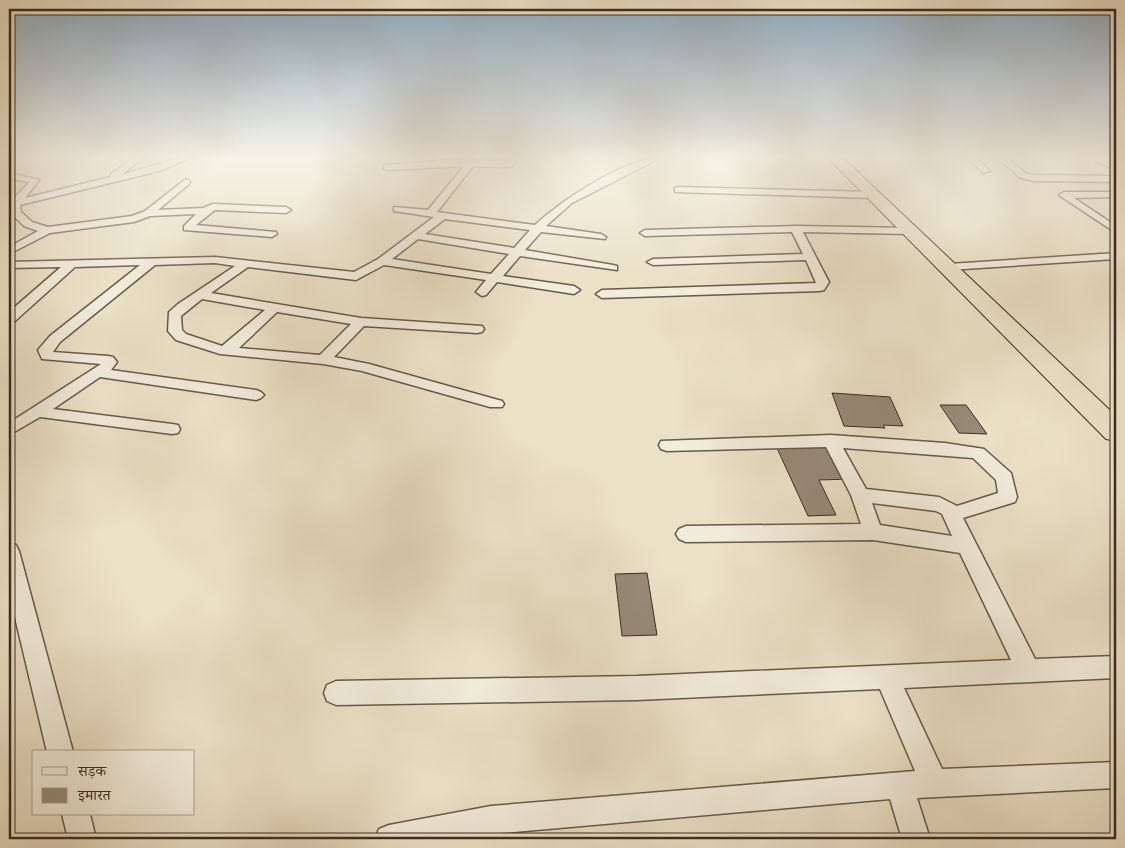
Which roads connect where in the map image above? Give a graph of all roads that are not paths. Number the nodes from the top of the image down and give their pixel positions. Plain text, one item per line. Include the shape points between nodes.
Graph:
1 (20, 198) edge
2 (38, 198) edge
3 (167, 198) edge
4 (443, 198) edge
5 (576, 198) edge
6 (877, 198) edge
7 (1068, 198) edge
8 (15, 203) junction
9 (397, 209) dead end
10 (286, 210) dead end
11 (205, 211) junction
12 (148, 213) junction
13 (430, 213) junction
14 (445, 214) junction
15 (539, 228) junction
16 (796, 229) junction
17 (47, 230) junction
18 (912, 230) junction
19 (1116, 230) edge
20 (645, 233) dead end
21 (272, 234) dead end
22 (418, 236) junction
23 (602, 237) dead end
24 (9, 251) edge
25 (517, 252) junction
26 (1116, 256) edge
27 (810, 257) junction
28 (154, 260) junction
29 (382, 261) junction
30 (74, 262) junction
31 (653, 262) dead end
32 (247, 263) junction
33 (949, 267) junction
34 (12, 268) edge
35 (613, 268) dead end
36 (493, 279) junction
37 (574, 290) dead end
38 (482, 292) dead end
39 (602, 294) dead end
40 (200, 295) junction
41 (274, 308) junction
42 (9, 319) edge
43 (361, 322) junction
44 (477, 329) dead end
45 (227, 350) junction
46 (323, 360) junction
47 (100, 373) junction
48 (256, 395) dead end
49 (496, 404) dead end
50 (1095, 411) junction
51 (38, 412) junction
52 (1116, 412) edge
53 (172, 428) dead end
54 (9, 430) edge
55 (1116, 432) edge
56 (831, 441) junction
57 (667, 446) dead end
58 (860, 495) junction
59 (954, 514) junction
60 (873, 532) junction
61 (686, 534) dead end
62 (969, 546) junction
63 (9, 551) edge
64 (1116, 667) edge
65 (1028, 670) junction
66 (886, 676) junction
67 (336, 693) dead end
68 (59, 750) edge
69 (1116, 775) edge
70 (935, 784) junction
71 (899, 785) junction
72 (76, 816) edge
73 (82, 839) edge
74 (389, 839) edge
75 (916, 839) edge

1 - 8 street
2 - 8 street
3 - 12 street
4 - 13 street
5 - 15 street
6 - 18 highway
7 - 19 street
8 - 17 street via 16,213 28,224
9 - 13 street
10 - 11 street via 216,207
11 - 12 street
11 - 21 street via 188,230
12 - 17 street via 134,219
13 - 14 street
14 - 15 street
14 - 22 street
15 - 23 street
15 - 25 street
16 - 18 street
16 - 20 street
16 - 27 street
17 - 24 street
18 - 33 highway
22 - 25 street
22 - 29 street
25 - 35 street
25 - 36 street
26 - 33 street
27 - 31 street
27 - 39 street via 823,282 820,287
28 - 30 street
28 - 32 street
28 - 47 street via 45,350 46,356 110,362
29 - 32 street via 361,274 351,276
29 - 36 street
30 - 34 street
30 - 42 street
32 - 40 street
33 - 50 highway
36 - 37 street
36 - 38 street
40 - 41 street
40 - 45 street via 174,315 175,331 181,337
41 - 43 street
41 - 45 street
43 - 44 street
43 - 46 street
45 - 46 street
46 - 49 street via 364,367
47 - 48 street
47 - 51 street
50 - 52 street
50 - 55 highway
51 - 53 street
51 - 54 street
56 - 57 street
56 - 58 street
56 - 59 street via 978,453 1005,478 1008,497
58 - 59 street via 939,504
58 - 60 street
59 - 62 street
60 - 61 street
60 - 62 street
62 - 65 street
63 - 68 street
64 - 65 street
65 - 66 street
66 - 67 street via 637,688
66 - 70 street
69 - 70 street
70 - 71 street
71 - 74 street via 491,820
71 - 75 street
72 - 73 street

